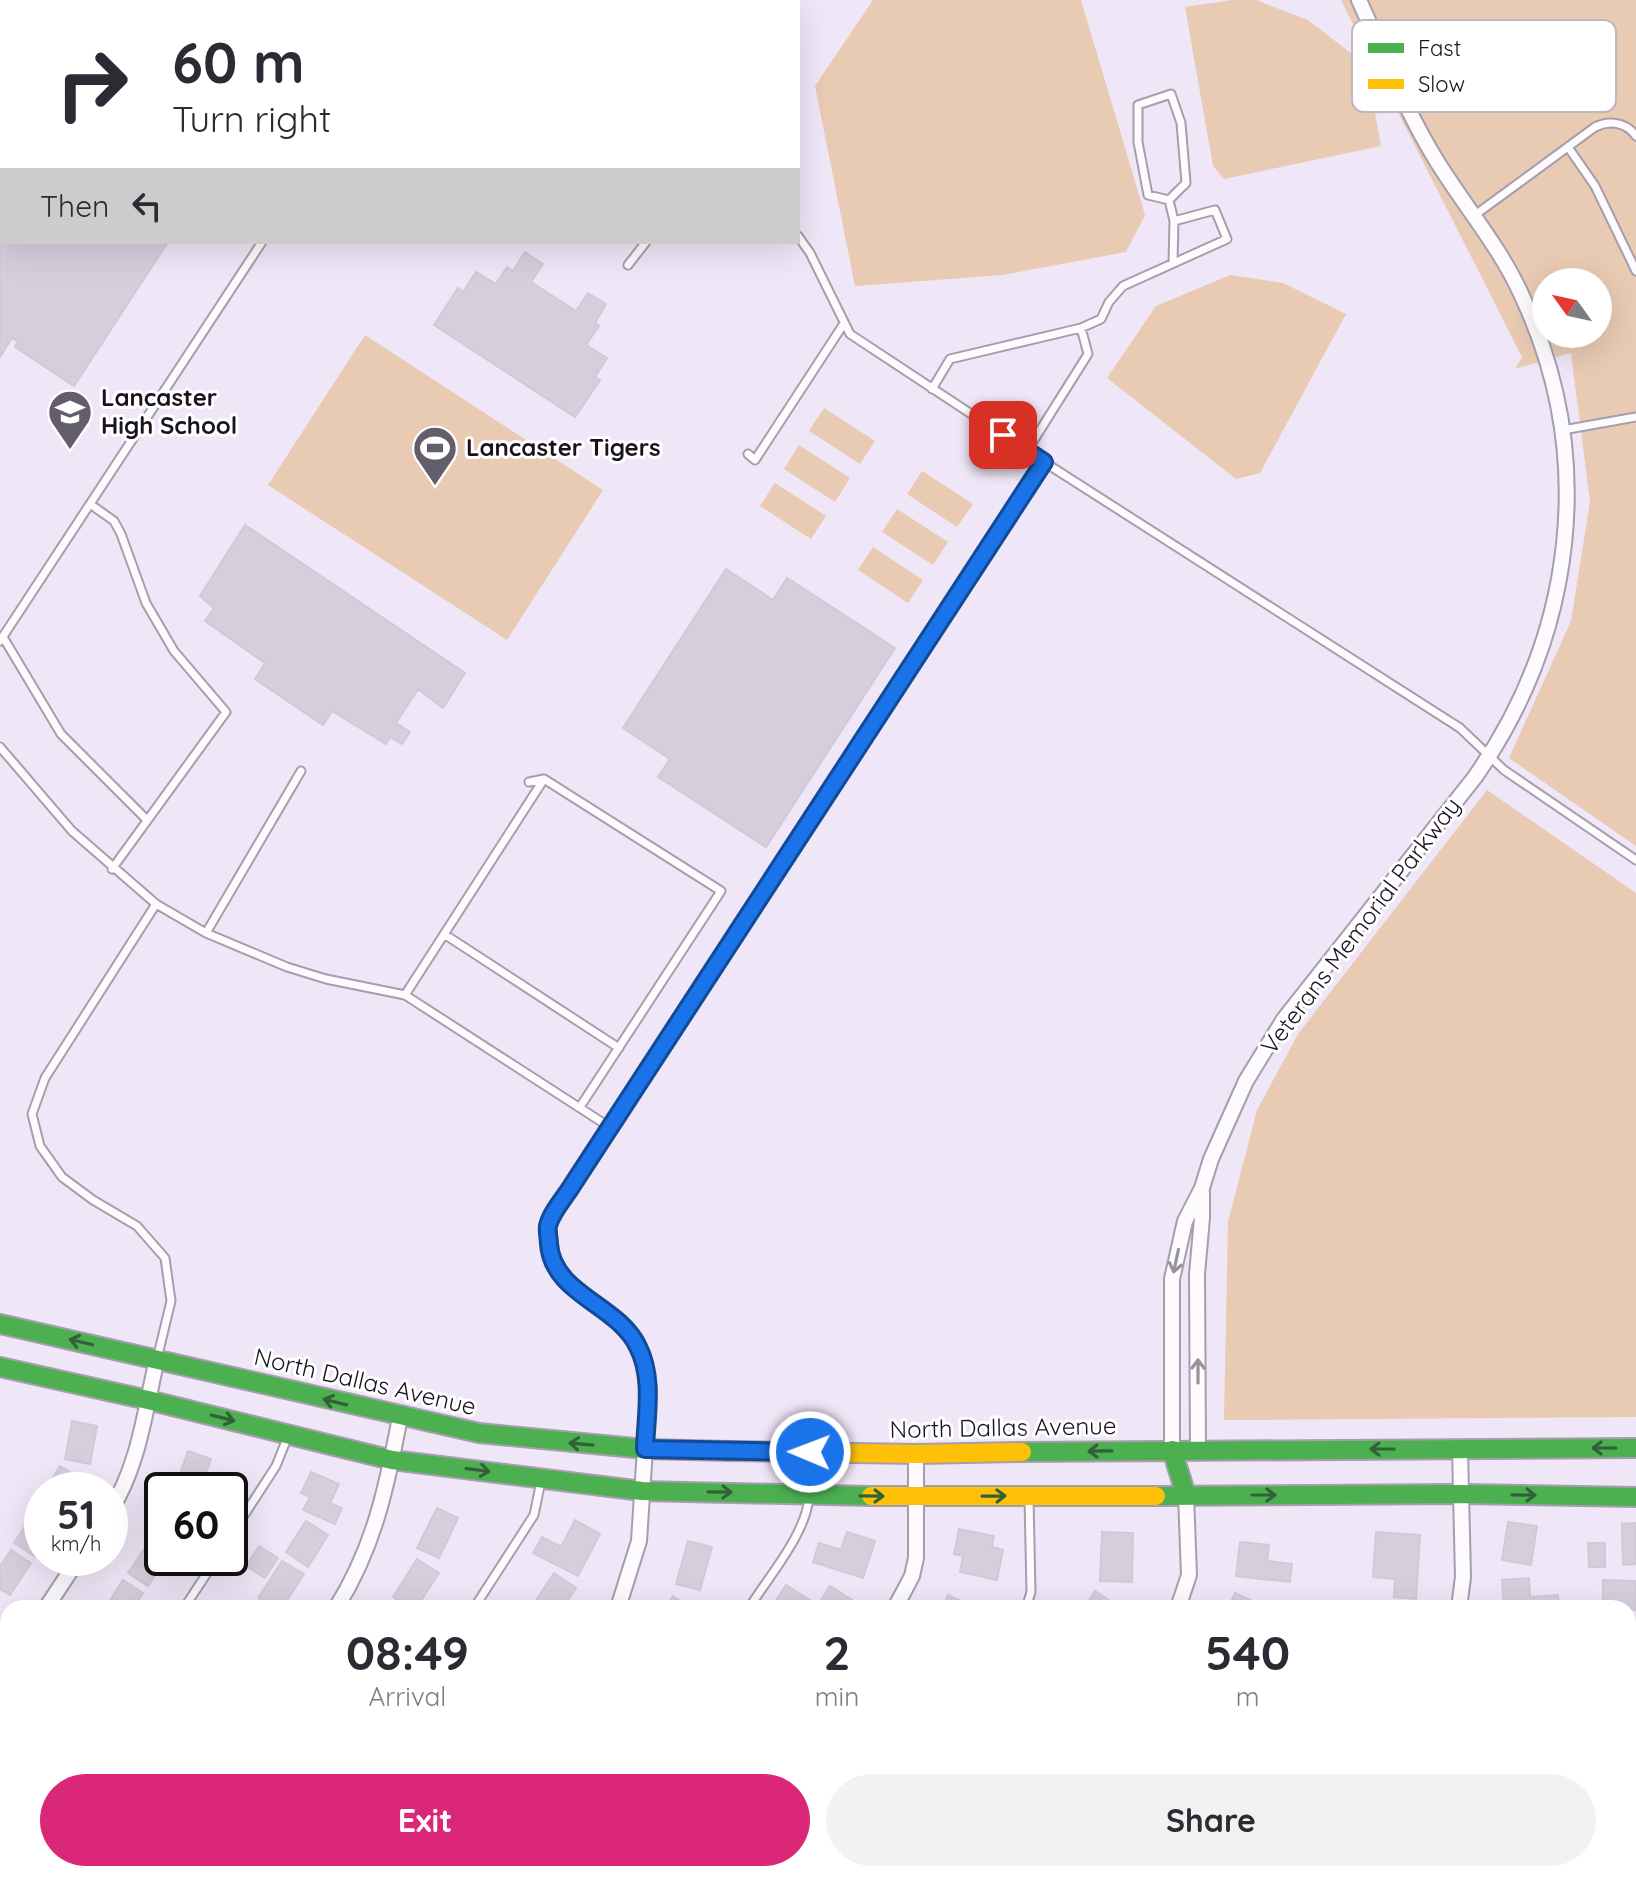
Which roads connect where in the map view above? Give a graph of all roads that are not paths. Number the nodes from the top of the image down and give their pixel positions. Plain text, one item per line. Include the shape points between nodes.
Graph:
1 (1359, 0) edge
2 (1368, 20) edge
3 (1411, 112) edge
4 (1636, 136) edge
5 (1568, 147) junction
6 (1169, 200) junction
7 (1475, 215) junction
8 (1174, 221) junction
9 (800, 239) edge
10 (261, 244) edge
11 (644, 244) edge
12 (1173, 263) junction
13 (628, 265) dead end
14 (1636, 271) edge
15 (843, 325) junction
16 (1081, 328) junction
17 (808, 360) dead end
18 (817, 366) junction
19 (932, 389) junction
20 (1636, 417) edge
21 (1563, 430) junction
22 (1027, 451) junction
23 (748, 454) dead end
24 (1044, 462) junction
25 (90, 504) junction
26 (2, 639) edge
27 (0, 747) edge
28 (1490, 755) junction
29 (301, 771) dead end
30 (544, 779) junction
31 (529, 782) dead end
32 (147, 820) junction
33 (1636, 860) edge
34 (112, 869) junction
35 (156, 904) junction
36 (206, 933) junction
37 (444, 934) junction
38 (405, 995) junction
39 (619, 1048) junction
40 (580, 1107) junction
41 (611, 1128) junction
42 (1202, 1188) junction
43 (0, 1324) edge
44 (157, 1359) junction
45 (0, 1367) edge
46 (148, 1400) junction
47 (400, 1417) junction
48 (288, 1434) junction
49 (1636, 1448) edge
50 (645, 1449) junction
51 (1198, 1449) junction
52 (1460, 1449) junction
53 (1172, 1450) junction
54 (916, 1454) junction
55 (392, 1460) junction
56 (128, 1475) edge
57 (542, 1478) junction
58 (642, 1491) junction
59 (809, 1494) junction
60 (1461, 1494) junction
61 (1186, 1495) junction
62 (1029, 1496) junction
63 (916, 1497) junction
64 (1636, 1497) edge
65 (248, 1509) edge
66 (67, 1576) edge
67 (205, 1576) edge
68 (51, 1600) edge
69 (189, 1600) edge
70 (340, 1600) edge
71 (479, 1600) edge
72 (621, 1600) edge
73 (754, 1600) edge
74 (899, 1600) edge
75 (1028, 1600) edge
76 (1181, 1600) edge
77 (1460, 1600) edge

1 - 2 street, Veterans Memorial Parkway
3 - 7 street, Veterans Memorial Parkway via 1438,164
4 - 5 lane via 1624,126 1602,124
5 - 7 lane
5 - 14 lane via 1595,186
6 - 6 lane via 1186,183 1181,123 1171,94 1138,105 1138,142 1148,195
6 - 8 lane
7 - 21 street, Veterans Memorial Parkway via 1533,320
8 - 12 lane
8 - 12 lane via 1215,210 1227,239
9 - 15 lane
10 - 25 lane
11 - 13 lane
12 - 16 lane via 1123,286 1101,319
15 - 18 lane
15 - 19 lane
16 - 19 lane via 950,359
16 - 22 lane via 1088,354
17 - 18 lane
18 - 23 lane via 782,409 755,460
19 - 22 lane
20 - 21 lane
21 - 28 street, Veterans Memorial Parkway via 1566,533 1555,603 1532,677
22 - 24 lane
24 - 28 lane via 1460,728
24 - 41 lane
25 - 26 lane
25 - 32 lane via 114,521 146,603 174,651 226,712
26 - 32 lane via 61,734
27 - 34 lane
28 - 33 lane via 1504,770
28 - 42 street, Veterans Memorial Parkway via 1284,1019 1246,1081
29 - 36 lane
30 - 31 lane
30 - 37 lane
30 - 39 lane via 721,891
32 - 34 lane
34 - 35 lane
35 - 36 lane
35 - 44 lane via 45,1078 32,1114 40,1146 62,1177 137,1226 165,1258 171,1301
36 - 38 lane via 300,971
37 - 38 lane
37 - 39 lane
38 - 40 lane
39 - 40 lane
40 - 41 lane
41 - 50 lane via 548,1226 550,1259 573,1289 631,1334 640,1350 648,1379
51 -> 42 street, Veterans Memorial Parkway
42 -> 53 street, Veterans Memorial Parkway via 1185,1221 1172,1279
44 -> 43 main road, North Dallas Avenue
44 - 46 street
47 -> 44 main road, North Dallas Avenue
45 - 46 main road
46 -> 48 main road
46 - 56 street
50 -> 47 main road, North Dallas Avenue via 479,1433
47 - 55 street
48 - 55 main road
48 - 65 lane via 276,1466
49 -> 52 main road, North Dallas Avenue
50 - 54 main road, North Dallas Avenue
50 - 58 street
52 -> 51 main road, North Dallas Avenue
51 - 53 main road, North Dallas Avenue
51 - 61 main road
52 - 60 street
53 -> 54 main road, North Dallas Avenue
53 - 61 main road
54 - 63 street
55 -> 57 main road
55 - 70 street via 370,1540
57 - 58 main road
57 - 71 lane via 534,1515
58 -> 59 main road
58 - 72 street via 639,1541
59 -> 63 main road
59 - 73 lane via 800,1529
61 -> 60 main road
60 -> 64 main road
60 - 77 street
61 - 62 main road
61 - 76 street via 1189,1575
63 -> 62 main road
62 - 75 lane
63 - 74 street via 916,1558
66 - 68 street
67 - 69 lane

